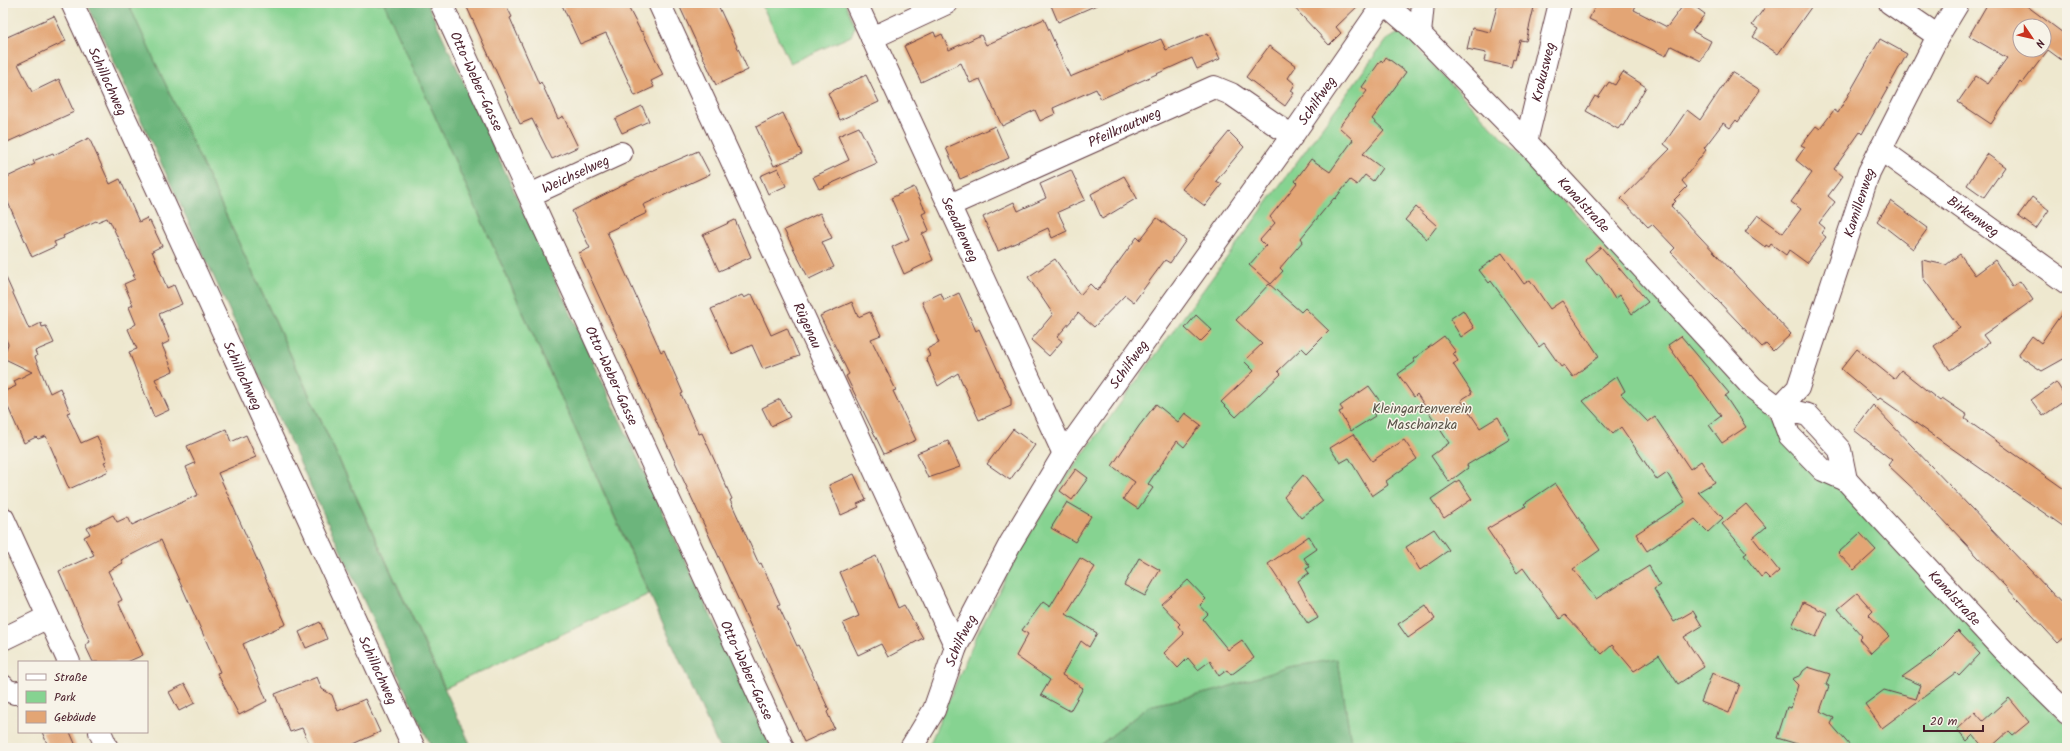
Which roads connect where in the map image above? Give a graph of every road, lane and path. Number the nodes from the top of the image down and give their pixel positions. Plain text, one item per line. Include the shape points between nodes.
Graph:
1 (72, 3) edge
2 (441, 3) edge
3 (660, 3) edge
4 (856, 3) edge
5 (948, 3) edge
6 (1384, 3) edge
7 (1423, 3) edge
8 (1560, 3) edge
9 (1890, 3) edge
10 (1958, 3) edge
11 (1420, 34) junction
12 (1938, 36) junction
13 (872, 38) junction
14 (1292, 136) junction
15 (1526, 142) junction
16 (1880, 149) junction
17 (621, 153) dead end
18 (530, 195) junction
19 (950, 206) junction
20 (2067, 283) edge
21 (1779, 408) junction
22 (1064, 454) junction
23 (3, 518) edge
24 (48, 617) junction
25 (3, 639) edge
26 (956, 647) junction
27 (68, 661) edge
28 (3, 686) edge
29 (18, 692) edge
30 (2067, 713) edge
31 (100, 733) edge
32 (107, 748) edge
33 (414, 748) edge
34 (783, 748) edge
35 (911, 748) edge

1 - 33 street, Schillochweg
2 - 18 street, Otto-Weber-Gasse
3 - 26 street, Rügenau
4 - 13 street, Seeadlerweg
5 - 13 street
6 - 11 street, Kanalstraße
6 - 14 street, Schilfweg
7 - 11 street
8 - 15 street, Krokusweg
9 - 12 street
10 - 12 street, Kamillenweg
11 - 15 street, Kanalstraße
12 - 16 street, Kamillenweg
13 - 19 street, Seeadlerweg
14 - 19 street, Pfeilkrautweg via 1231,94 1214,87
14 - 22 street, Schilfweg
15 - 21 street, Kanalstraße via 1753,388
16 - 20 street, Birkenweg
16 - 21 street, Kamillenweg via 1798,388
17 - 18 street, Weichselweg
18 - 34 street, Otto-Weber-Gasse
19 - 22 street, Seeadlerweg
21 - 30 street, Kanalstraße via 1789,435 1823,470 1846,480 2004,651
22 - 26 street, Schilfweg via 1010,544
23 - 24 street
24 - 25 street
24 - 27 street
26 - 35 street, Schilfweg via 934,710
28 - 29 street via 6,690
31 - 32 street

